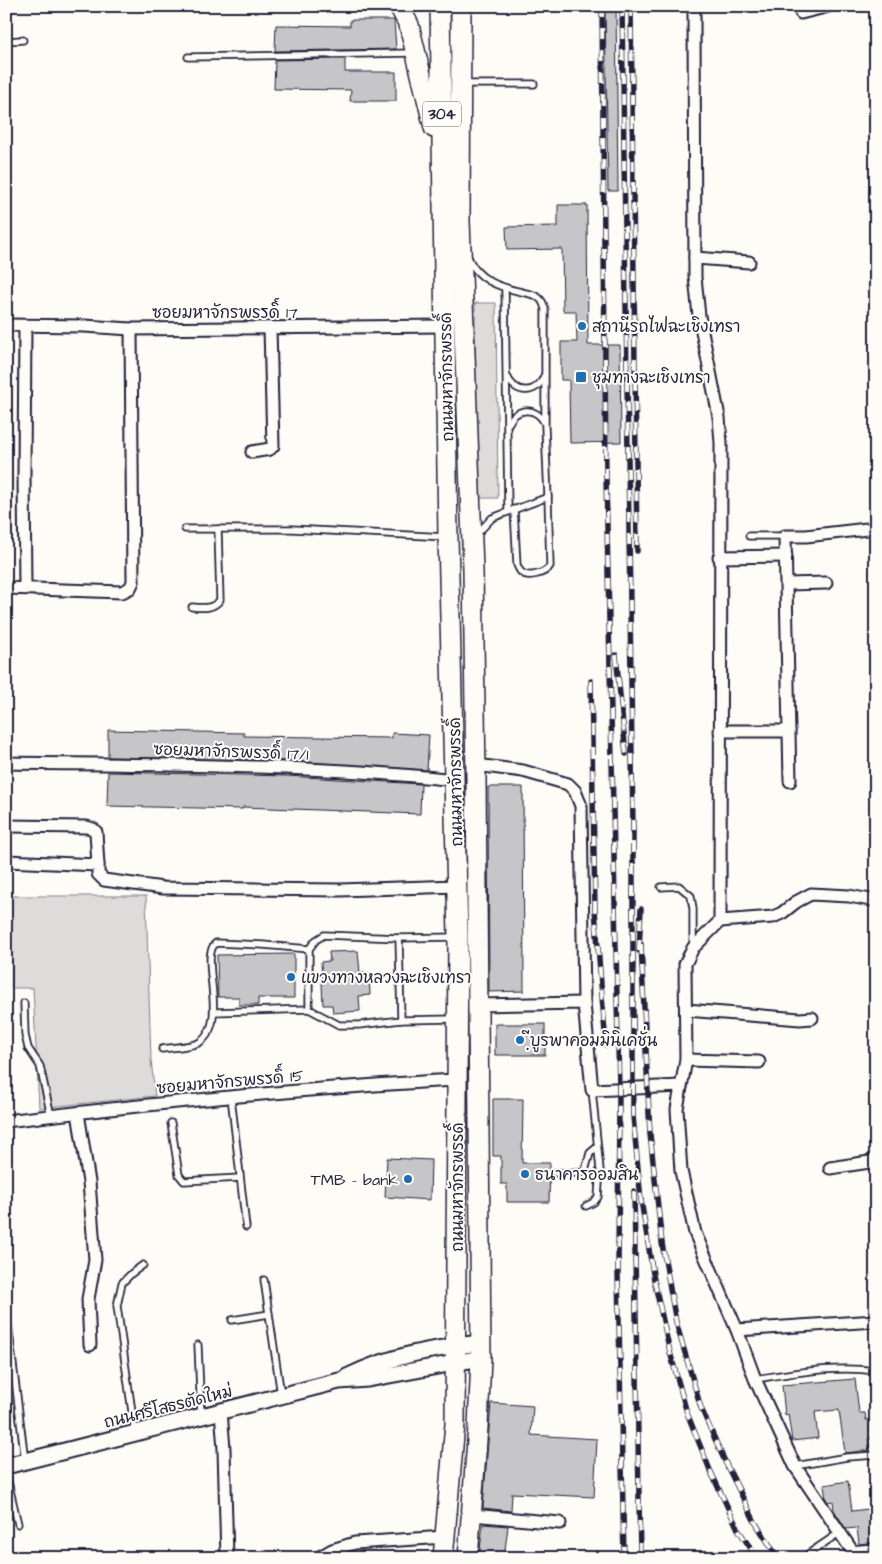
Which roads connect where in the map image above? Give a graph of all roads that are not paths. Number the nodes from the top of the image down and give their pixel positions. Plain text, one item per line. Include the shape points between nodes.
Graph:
1 (399, 6) edge
2 (440, 6) edge
3 (461, 6) edge
4 (830, 6) edge
5 (694, 13) dead end
6 (801, 13) dead end
7 (23, 40) dead end
8 (6, 41) edge
9 (417, 53) junction
10 (188, 57) dead end
11 (460, 84) junction
12 (534, 84) dead end
13 (442, 163) junction
14 (452, 221) junction
15 (696, 258) junction
16 (749, 262) dead end
17 (505, 288) junction
18 (6, 325) edge
19 (25, 326) junction
20 (445, 326) junction
21 (270, 328) junction
22 (131, 329) junction
23 (545, 371) junction
24 (506, 372) junction
25 (545, 427) junction
26 (507, 429) junction
27 (252, 452) dead end
28 (548, 497) junction
29 (511, 510) junction
30 (876, 528) edge
31 (185, 529) dead end
32 (218, 529) junction
33 (750, 536) dead end
34 (785, 536) junction
35 (448, 537) junction
36 (786, 556) junction
37 (720, 557) junction
38 (473, 569) junction
39 (826, 583) dead end
40 (787, 584) junction
41 (6, 588) edge
42 (25, 588) junction
43 (192, 607) dead end
44 (720, 731) junction
45 (789, 731) junction
46 (6, 763) edge
47 (476, 765) junction
48 (454, 780) junction
49 (790, 780) dead end
50 (6, 826) edge
51 (6, 861) edge
52 (98, 865) junction
53 (457, 886) junction
54 (661, 887) dead end
55 (876, 901) edge
56 (720, 921) junction
57 (458, 937) junction
58 (399, 938) junction
59 (693, 948) junction
60 (309, 949) junction
61 (24, 1003) dead end
62 (584, 1003) junction
63 (478, 1005) junction
64 (309, 1009) junction
65 (686, 1010) junction
66 (214, 1012) junction
67 (812, 1018) dead end
68 (457, 1019) junction
69 (401, 1020) junction
70 (162, 1049) dead end
71 (686, 1060) junction
72 (759, 1062) dead end
73 (457, 1080) junction
74 (681, 1086) junction
75 (592, 1090) junction
76 (230, 1098) junction
77 (78, 1113) junction
78 (51, 1116) junction
79 (6, 1121) edge
80 (171, 1123) dead end
81 (597, 1147) junction
82 (876, 1161) edge
83 (830, 1168) dead end
84 (555, 1173) dead end
85 (240, 1178) junction
86 (586, 1206) dead end
87 (246, 1227) dead end
88 (143, 1265) dead end
89 (264, 1280) dead end
90 (6, 1307) edge
91 (269, 1314) junction
92 (232, 1320) dead end
93 (876, 1321) edge
94 (737, 1330) junction
95 (198, 1345) dead end
96 (90, 1346) dead end
97 (481, 1351) junction
98 (456, 1354) junction
99 (876, 1371) edge
100 (756, 1379) junction
101 (281, 1396) junction
102 (221, 1411) junction
103 (201, 1416) junction
104 (135, 1433) junction
105 (876, 1454) edge
106 (26, 1461) junction
107 (6, 1466) edge
108 (795, 1466) junction
109 (6, 1473) edge
110 (472, 1514) junction
111 (560, 1523) dead end
112 (18, 1524) dead end
113 (839, 1533) junction
114 (445, 1537) junction
115 (876, 1547) edge
116 (808, 1554) dead end
117 (854, 1554) edge
118 (227, 1558) edge
119 (318, 1558) edge
120 (443, 1558) edge
121 (468, 1558) edge

1 - 9 main road via 409,25
2 - 13 main road, ถนนมหาจักรพรรดิ์ / 304
3 - 11 main road, ถนนมหาจักรพรรดิ์ / 304
4 - 6 street
5 - 15 street
7 - 8 lane
9 - 10 lane
9 - 13 main road
11 - 12 lane
11 - 14 main road, ถนนมหาจักรพรรดิ์ / 304
13 - 14 main road, ถนนมหาจักรพรรดิ์ / 304
14 - 17 lane via 471,264 481,276
14 - 20 main road, ถนนมหาจักรพรรดิ์
14 - 38 main road, ถนนมหาจักรพรรดิ์
15 - 16 street
15 - 37 street via 699,316 719,416
17 - 23 lane via 534,295 544,303
17 - 24 lane
18 - 19 street, ซอยมหาจักรพรรดิ์ 17
19 - 22 street, ซอยมหาจักรพรรดิ์ 17
19 - 42 street
20 - 21 street, ซอยมหาจักรพรรดิ์ 17
20 - 35 main road, ถนนมหาจักรพรรดิ์
21 - 22 street, ซอยมหาจักรพรรดิ์ 17
21 - 27 street via 273,446
22 - 42 street via 133,582 122,592
23 - 24 lane via 537,387 525,391 514,387
23 - 25 lane
24 - 26 lane
25 - 26 lane via 542,418 526,410 515,414
25 - 28 lane
26 - 29 lane
28 - 29 lane
28 - 29 lane via 550,566 542,574 520,571
29 - 38 lane via 492,518 476,536
30 - 34 street
31 - 32 lane
32 - 35 lane via 292,529
32 - 43 lane via 220,600 212,606
33 - 34 lane
34 - 36 street
35 - 48 main road, ถนนมหาจักรพรรดิ์
36 - 37 street
36 - 40 street
37 - 44 street
38 - 47 main road, ถนนมหาจักรพรรดิ์
39 - 40 street
40 - 45 street
41 - 42 street
44 - 45 street
44 - 56 street
45 - 49 street
46 - 48 street, ซอยมหาจักรพรรดิ์ 17/1 via 329,770
47 - 62 street via 523,772 568,784 578,798 581,806
47 - 63 main road, ถนนมหาจักรพรรดิ์
48 - 53 main road, ถนนมหาจักรพรรดิ์
50 - 52 street via 93,829 96,832
51 - 52 street
52 - 53 street via 98,874 104,880 163,888 340,890
53 - 57 main road, ถนนมหาจักรพรรดิ์
54 - 59 lane via 679,886 690,896
55 - 56 street via 811,894 773,917
56 - 59 street
57 - 58 lane
57 - 68 main road, ถนนมหาจักรพรรดิ์
58 - 60 lane via 324,935
58 - 69 lane
59 - 65 street via 685,964
60 - 64 lane
60 - 66 lane via 214,945 210,963
61 - 78 lane via 28,1048 40,1066
62 - 63 street
62 - 75 street
63 - 97 main road, ถนนมหาจักรพรรดิ์
64 - 66 lane
64 - 69 lane via 339,1025
65 - 67 street
65 - 71 street
66 - 70 lane via 208,1033 198,1043
68 - 69 lane
68 - 73 main road, ถนนมหาจักรพรรดิ์
71 - 72 street
71 - 74 street
73 - 76 street, ซอยมหาจักรพรรดิ์ 15 via 348,1086
73 - 98 main road, ถนนมหาจักรพรรดิ์
74 - 75 street
74 - 94 street via 677,1109 681,1171 695,1233
75 - 81 lane
76 - 77 street, ซอยมหาจักรพรรดิ์ 15
76 - 85 lane
77 - 78 street, ซอยมหาจักรพรรดิ์ 15
77 - 96 street via 89,1182 94,1260 88,1299
78 - 79 street, ซอยมหาจักรพรรดิ์ 15
80 - 85 lane via 179,1176 184,1181
81 - 84 lane via 590,1153 585,1171
81 - 86 lane via 600,1170 598,1197
82 - 83 street
85 - 87 lane
88 - 104 lane via 122,1283 117,1306
89 - 91 lane
90 - 106 lane
91 - 92 lane
91 - 101 lane
93 - 94 street
94 - 100 street
95 - 103 lane
97 - 98 street, ถนนศรีโสธรตัดใหม่
97 - 110 main road, ถนนมหาจักรพรรดิ์
98 - 101 street, ถนนศรีโสธรตัดใหม่ via 406,1354 364,1368 339,1381
98 - 114 main road, ถนนมหาจักรพรรดิ์ via 456,1424
99 - 100 lane via 827,1369
100 - 108 street
101 - 102 street, ถนนศรีโสธรตัดใหม่
102 - 103 street, ถนนศรีโสธรตัดใหม่
102 - 118 street
103 - 104 street, ถนนศรีโสธรตัดใหม่
104 - 106 street, ถนนศรีโสธรตัดใหม่
105 - 108 lane
106 - 107 street, ถนนศรีโสธรตัดใหม่
108 - 113 street
109 - 112 lane
110 - 111 street
110 - 121 main road, ถนนมหาจักรพรรดิ์
113 - 116 lane
113 - 117 street
114 - 119 street via 355,1543
114 - 120 main road, ถนนมหาจักรพรรดิ์
115 - 117 lane

